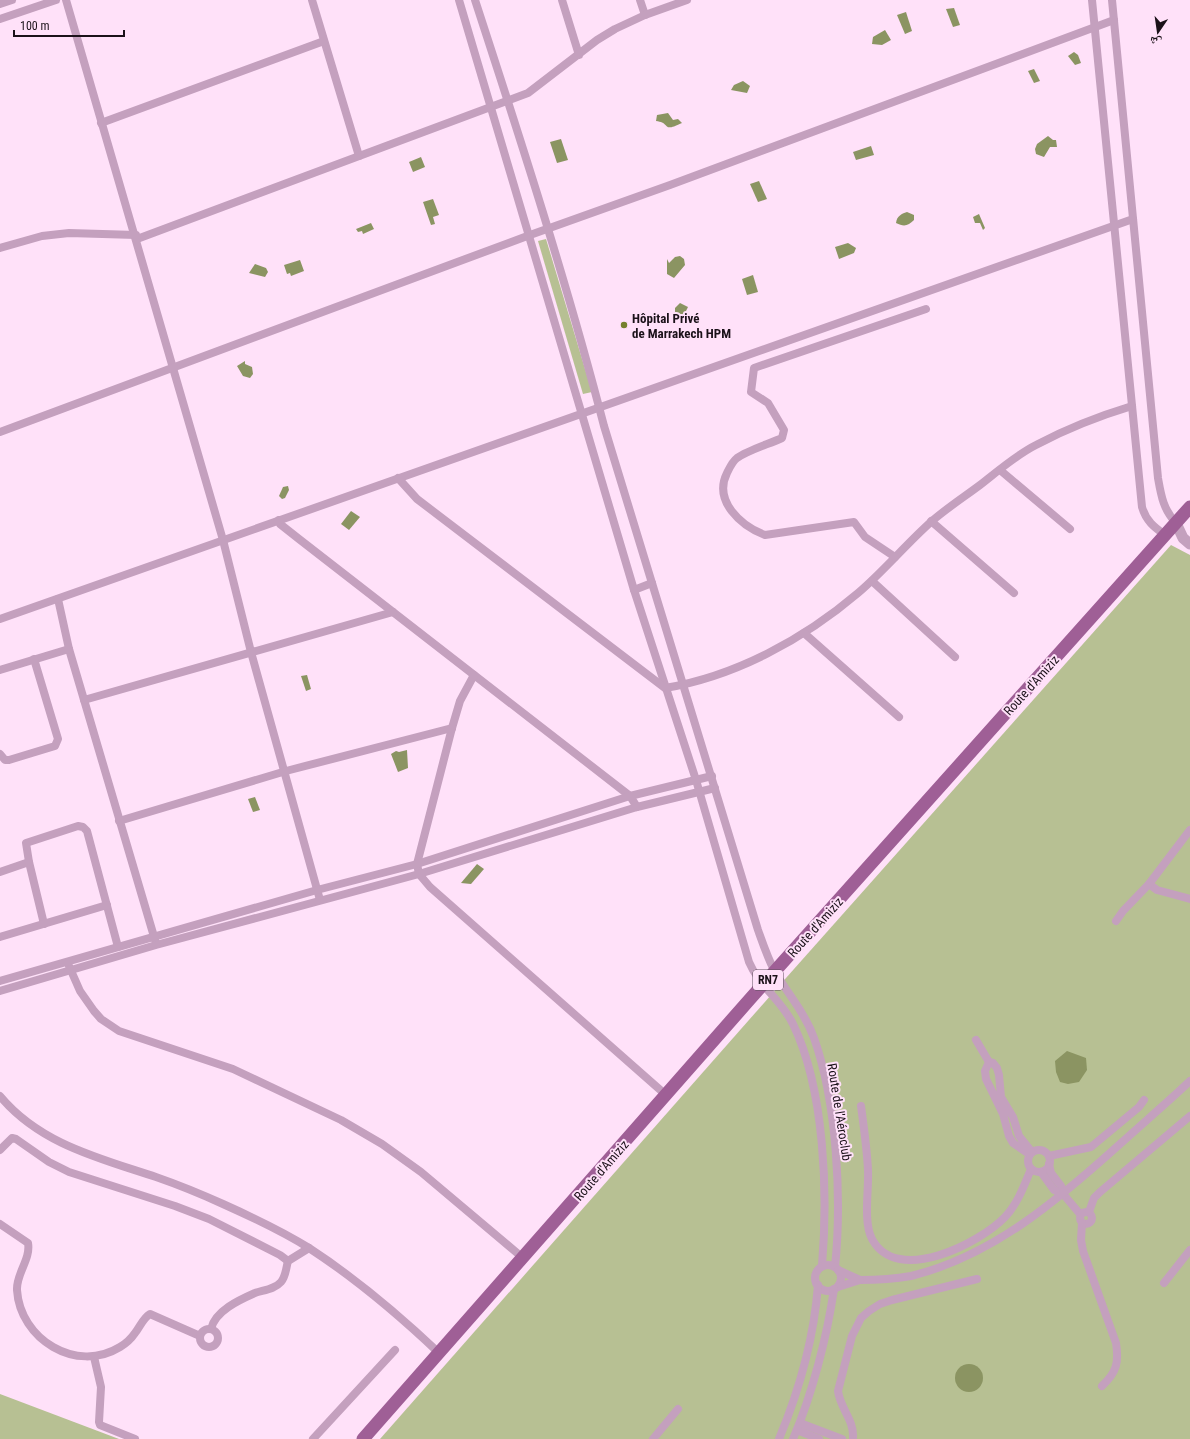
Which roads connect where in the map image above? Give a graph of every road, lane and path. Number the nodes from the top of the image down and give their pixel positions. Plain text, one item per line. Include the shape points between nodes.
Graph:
1 (12, 0) edge
2 (56, 0) edge
3 (66, 0) edge
4 (312, 0) edge
5 (459, 0) edge
6 (475, 0) edge
7 (562, 0) edge
8 (640, 0) edge
9 (687, 0) edge
10 (1092, 0) edge
11 (1112, 0) edge
12 (0, 4) edge
13 (645, 15) junction
14 (0, 19) edge
15 (1114, 20) junction
16 (1094, 28) junction
17 (324, 41) junction
18 (579, 55) junction
19 (508, 102) junction
20 (491, 107) junction
21 (101, 123) junction
22 (359, 156) junction
23 (1133, 218) junction
24 (1114, 225) junction
25 (547, 229) junction
26 (530, 234) junction
27 (136, 237) junction
28 (0, 248) edge
29 (926, 309) dead end
30 (172, 368) junction
31 (1132, 406) junction
32 (599, 407) junction
33 (582, 413) junction
34 (0, 432) edge
35 (1000, 470) junction
36 (398, 478) junction
37 (1190, 507) edge
38 (279, 520) junction
39 (932, 521) junction
40 (1176, 523) junction
41 (1070, 529) dead end
42 (1165, 535) junction
43 (223, 540) junction
44 (1187, 541) edge
45 (895, 557) junction
46 (872, 581) junction
47 (652, 583) junction
48 (634, 590) junction
49 (1014, 592) dead end
50 (58, 599) junction
51 (393, 612) junction
52 (0, 619) edge
53 (804, 633) junction
54 (69, 649) junction
55 (251, 652) junction
56 (955, 658) dead end
57 (34, 659) junction
58 (0, 670) edge
59 (474, 675) junction
60 (684, 685) junction
61 (665, 688) junction
62 (84, 700) junction
63 (899, 717) dead end
64 (452, 728) junction
65 (0, 754) edge
66 (286, 771) junction
67 (712, 776) junction
68 (696, 780) junction
69 (715, 788) junction
70 (699, 792) junction
71 (630, 796) junction
72 (637, 807) junction
73 (119, 821) junction
74 (1190, 830) edge
75 (29, 862) junction
76 (417, 864) junction
77 (0, 872) edge
78 (419, 874) junction
79 (1149, 884) junction
80 (317, 890) junction
81 (1190, 899) edge
82 (320, 900) junction
83 (107, 905) junction
84 (1116, 921) dead end
85 (44, 924) junction
86 (0, 937) edge
87 (155, 941) junction
88 (118, 947) junction
89 (68, 962) junction
90 (71, 970) junction
91 (775, 972) junction
92 (0, 981) edge
93 (764, 984) junction
94 (0, 991) edge
95 (976, 1040) dead end
96 (989, 1062) junction
97 (1190, 1081) edge
98 (666, 1095) junction
99 (0, 1096) edge
100 (1144, 1100) dead end
101 (861, 1106) dead end
102 (1190, 1116) edge
103 (0, 1150) edge
104 (1031, 1153) junction
105 (1049, 1160) junction
106 (1031, 1169) junction
107 (1041, 1172) junction
108 (1063, 1194) junction
109 (1084, 1216) junction
110 (0, 1224) edge
111 (309, 1248) junction
112 (1190, 1250) edge
113 (523, 1258) junction
114 (288, 1261) junction
115 (822, 1266) junction
116 (837, 1269) junction
117 (977, 1279) dead end
118 (860, 1280) junction
119 (1164, 1283) dead end
120 (818, 1285) junction
121 (836, 1288) junction
122 (211, 1329) junction
123 (200, 1336) junction
124 (395, 1350) dead end
125 (439, 1353) junction
126 (94, 1357) junction
127 (1102, 1386) dead end
128 (678, 1409) dead end
129 (798, 1427) junction
130 (855, 1438) edge
131 (135, 1439) edge
132 (313, 1439) edge
133 (363, 1439) edge
134 (653, 1439) edge
135 (779, 1439) edge
136 (793, 1439) edge
137 (819, 1439) edge
138 (843, 1439) edge

1 - 12 street
2 - 14 street
3 - 21 street
4 - 17 street
5 - 20 street, Route de l’Aéroclub
6 - 19 street, Route de l’Aéroclub
7 - 18 street
8 - 13 street
9 - 13 street
10 - 16 street
11 - 15 street
13 - 18 street via 615,29
15 - 16 street
15 - 23 street
16 - 24 street
16 - 25 street
17 - 21 street
17 - 22 street
18 - 19 street via 528,93
19 - 20 street
19 - 25 street, Route de l’Aéroclub
20 - 22 street
20 - 26 street, Route de l’Aéroclub
21 - 27 street
22 - 27 street
23 - 24 street
23 - 40 street via 1158,478 1162,502 1167,514
24 - 31 street
24 - 32 street
25 - 26 street
25 - 32 street, Route de l’Aéroclub
26 - 30 street
26 - 33 street, Route de l’Aéroclub
27 - 28 street via 91,233 42,236
27 - 30 street
29 - 45 street via 754,368 751,392 768,402 784,430 782,438 738,458 725,477 723,490 725,502 732,512 753,531 765,535 854,522 865,537
30 - 34 street
30 - 43 street
31 - 35 street via 1036,445
31 - 42 street via 1142,508 1145,518
32 - 33 street
32 - 47 street, Route de l’Aéroclub
33 - 36 street
33 - 48 street, Route de l’Aéroclub
35 - 39 street
35 - 41 street
36 - 38 street
36 - 61 street via 417,499
37 - 40 main road, Route d'Amiziz / RN7
38 - 43 street
38 - 51 street via 280,524
39 - 45 street
39 - 49 street
40 - 42 main road, Route d'Amiziz / RN7
40 - 44 street
42 - 44 street
42 - 91 main road, Route d'Amiziz / RN7
43 - 50 street
43 - 55 street
45 - 46 street
46 - 53 street via 834,613
46 - 56 street
47 - 48 street
47 - 60 street, Route de l’Aéroclub
48 - 61 street, Route de l’Aéroclub
50 - 52 street
50 - 54 street
51 - 55 street
51 - 59 street
53 - 60 street via 752,660
53 - 63 street
54 - 57 street
54 - 62 street
55 - 62 street
55 - 66 street
57 - 58 street
57 - 65 street via 58,743 9,760 5,760
59 - 64 street via 465,690
59 - 71 street
60 - 61 street
60 - 67 street, Route de l’Aéroclub
61 - 68 street, Route de l’Aéroclub
62 - 73 street
64 - 66 street
64 - 76 street
66 - 73 street
66 - 80 street
67 - 68 street
67 - 69 street, Route de l’Aéroclub
68 - 70 street, Route de l’Aéroclub
68 - 71 street
69 - 70 street
69 - 91 street, Route de l’Aéroclub via 758,930
70 - 72 street
70 - 93 street, Route de l’Aéroclub via 749,962 753,972
71 - 72 street
71 - 76 street
72 - 78 street
73 - 87 street
74 - 79 street
75 - 77 street
75 - 83 street via 25,845 28,841 78,826 83,827 87,831
75 - 85 street
76 - 78 street
76 - 80 street
78 - 82 street
78 - 98 street via 430,887
79 - 81 street via 1157,890
79 - 84 street
80 - 82 street
80 - 87 street
82 - 87 street
83 - 85 street
83 - 88 street
85 - 86 street
87 - 88 street
87 - 90 street
88 - 89 street
89 - 90 street
89 - 92 street
90 - 94 street
90 - 113 street via 80,991 94,1011 119,1031 233,1069 341,1120 382,1144 421,1172
91 - 93 main road, Route d'Amiziz / RN7
91 - 116 street, Route de l’Aéroclub via 804,1016 814,1038 824,1079 835,1141 838,1198
93 - 98 main road, Route d'Amiziz / RN7
93 - 115 street, Route de l’Aéroclub via 784,1007 793,1024 808,1067 816,1103 824,1197
95 - 96 street
96 - 104 street via 997,1068 1001,1097 1013,1118 1019,1136
96 - 104 street via 985,1071 986,1079 1009,1136 1013,1143
97 - 108 street
98 - 113 main road, Route d'Amiziz / RN7
99 - 111 street via 23,1119 45,1135 65,1145 190,1189
100 - 105 street via 1091,1147
101 - 106 street via 868,1171 868,1227 876,1246 892,1257 923,1260 981,1237 1014,1206
102 - 109 street via 1100,1192
103 - 114 street via 8,1140 16,1139 49,1162 69,1172 209,1219
104 - 105 street via 1039,1150
104 - 106 street via 1028,1163
105 - 107 street via 1046,1169
105 - 108 street via 1051,1173 1061,1186
106 - 107 street
107 - 108 street via 1054,1190
108 - 109 street
108 - 118 street via 997,1240 961,1258 910,1276
109 - 127 street via 1080,1240 1118,1354 1112,1378
110 - 126 street via 28,1243 28,1254 22,1266 17,1289 22,1312 30,1327 58,1350 83,1357
111 - 114 street
111 - 125 street via 368,1291
112 - 119 street
113 - 125 main road, Route d'Amiziz / RN7
114 - 122 street via 281,1282 240,1300 213,1322
115 - 116 street via 829,1265
115 - 120 street via 815,1277
116 - 118 street
116 - 121 street via 841,1280
117 - 130 street via 880,1304 862,1318 852,1336 838,1391 841,1404 851,1421
118 - 121 street
120 - 121 street via 825,1290
120 - 135 street via 814,1324 793,1402
121 - 129 street
122 - 123 street
122 - 123 street via 215,1332 217,1340 211,1346 203,1344
123 - 126 street via 150,1314 126,1343 106,1354
124 - 132 street
125 - 133 main road, Route d'Amiziz / RN7
126 - 131 street via 101,1387 100,1425
128 - 134 street
129 - 136 street
129 - 137 street
129 - 138 street
130 - 138 street

